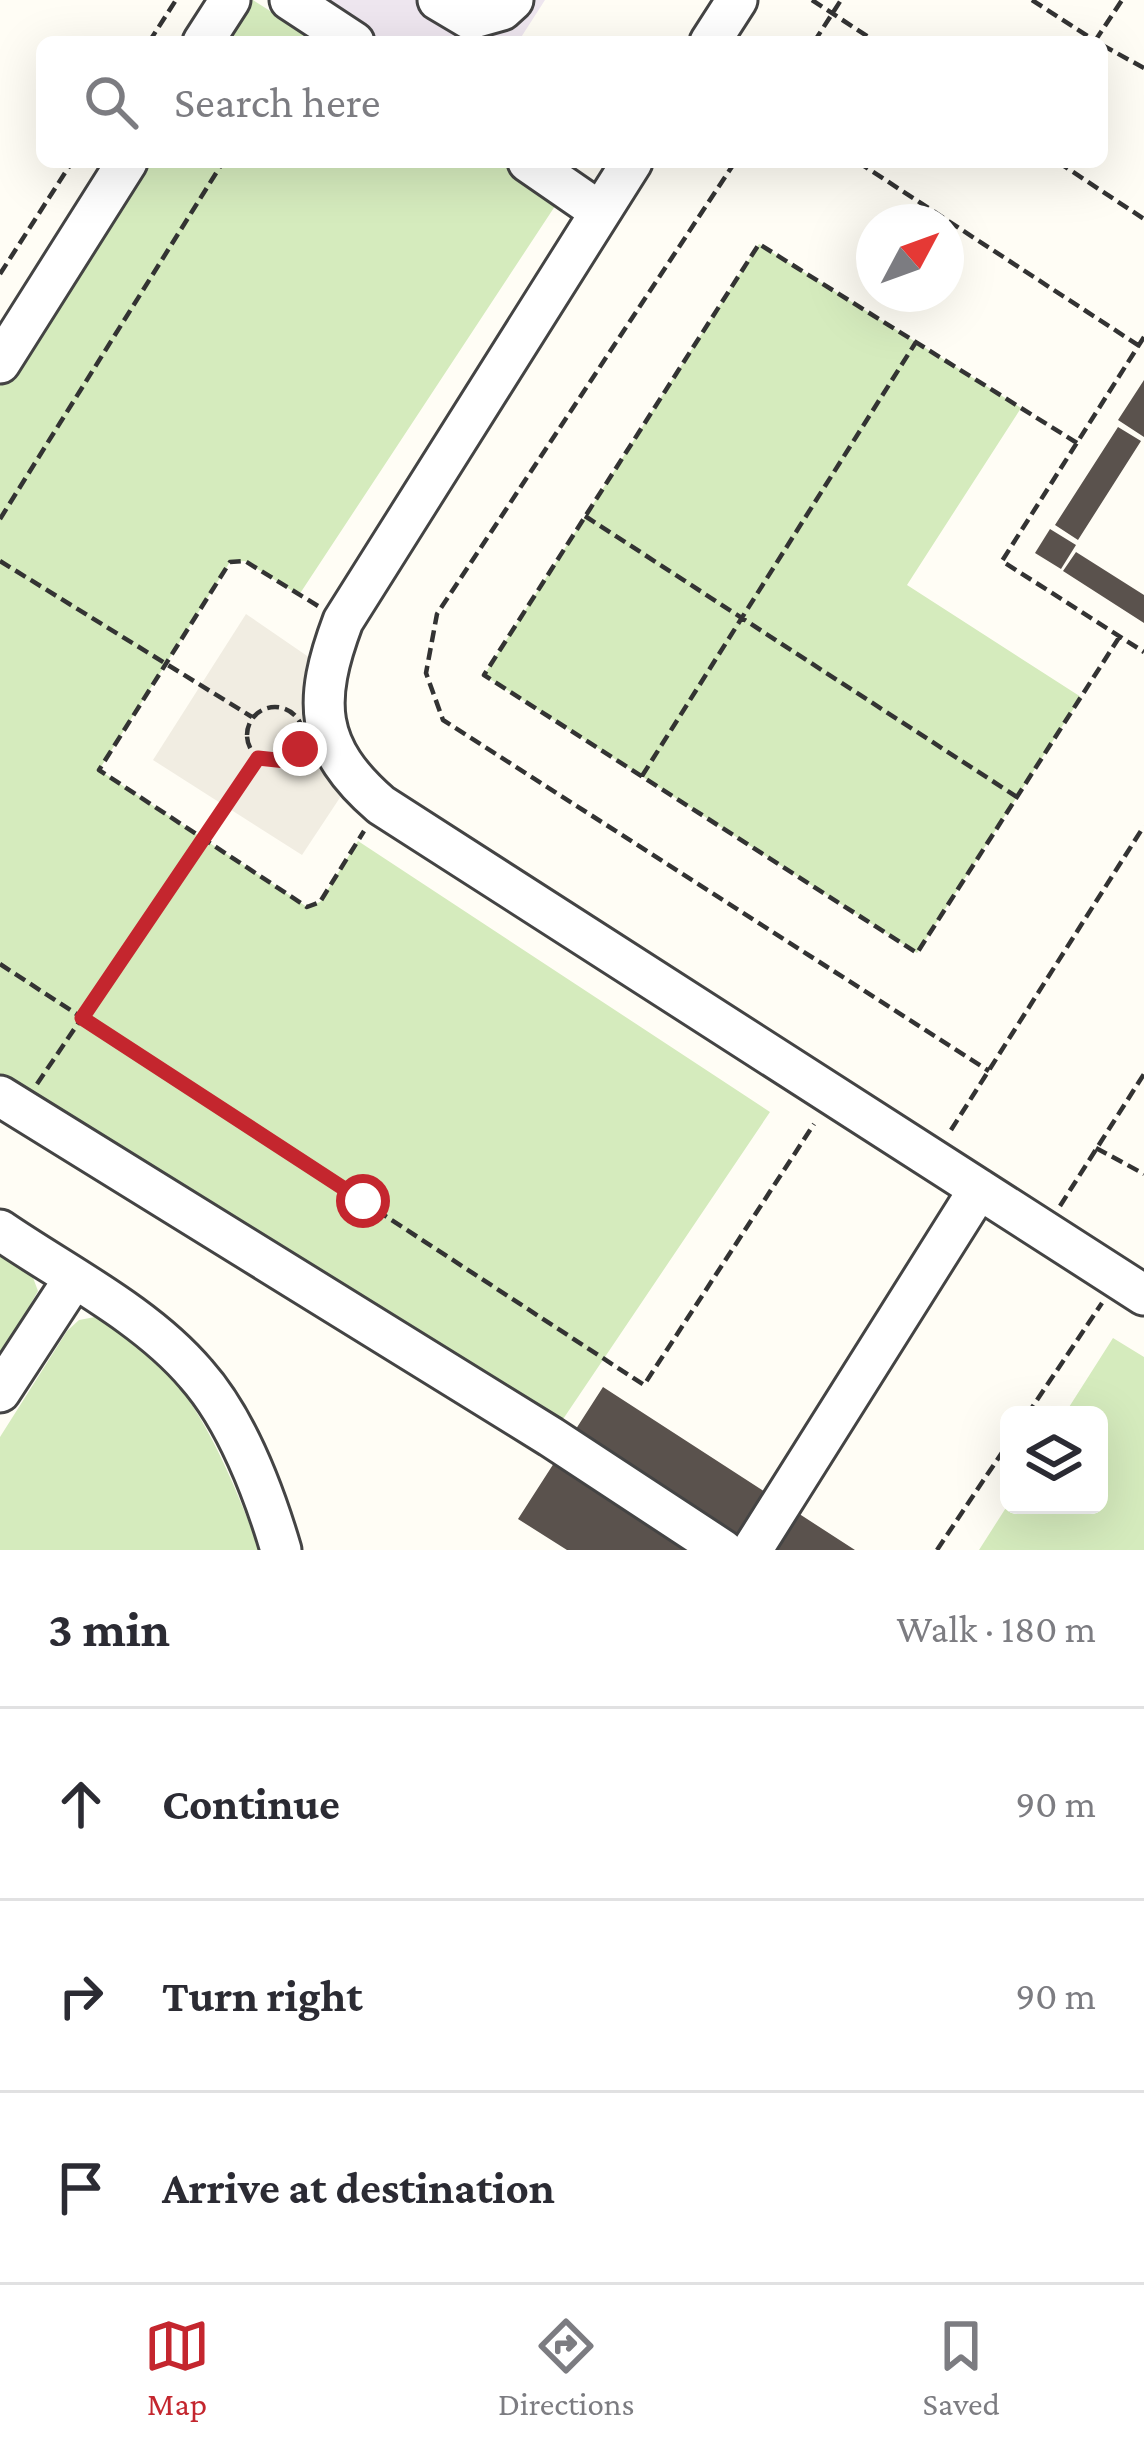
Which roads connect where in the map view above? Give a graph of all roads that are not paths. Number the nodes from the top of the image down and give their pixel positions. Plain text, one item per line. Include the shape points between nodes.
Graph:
1 (230, 0) edge
2 (290, 0) edge
3 (438, 0) edge
4 (513, 0) edge
5 (737, 0) edge
6 (207, 36) edge
7 (345, 36) edge
8 (714, 36) edge
9 (123, 168) edge
10 (537, 168) edge
11 (628, 168) edge
12 (599, 212) junction
13 (0, 363) edge
14 (10, 1102) edge
15 (979, 1190) junction
16 (0, 1230) edge
17 (74, 1280) junction
18 (1131, 1286) edge
19 (0, 1392) edge
20 (281, 1550) edge
21 (723, 1550) edge
22 (752, 1550) edge

1 - 6 lane
2 - 7 lane
3 - 4 lane via 470,19
5 - 8 lane
9 - 13 lane
10 - 12 lane
11 - 12 lane
12 - 15 lane via 344,621 326,667 324,719 344,773 380,805
14 - 21 lane
15 - 18 lane
15 - 22 lane
16 - 17 lane
17 - 19 lane
17 - 20 lane via 197,1375 225,1415

